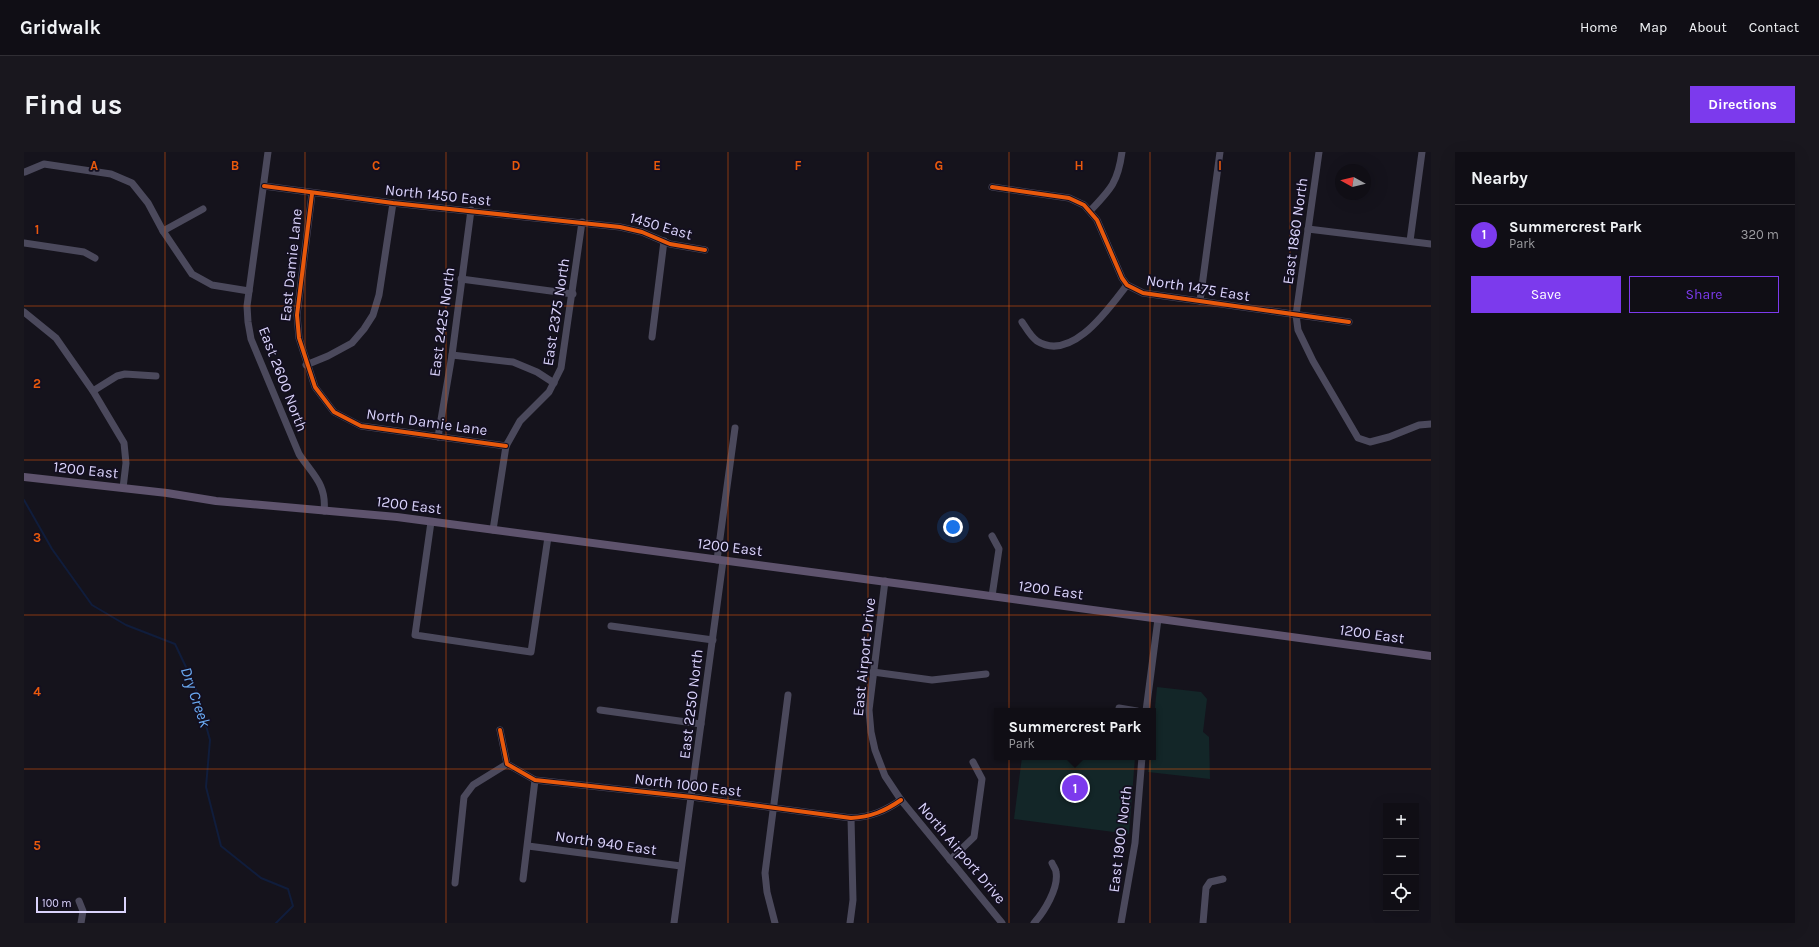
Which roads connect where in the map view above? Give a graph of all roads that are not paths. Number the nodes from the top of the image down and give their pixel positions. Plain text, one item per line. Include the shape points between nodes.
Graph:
1 (268, 152) edge
2 (1122, 152) edge
3 (1220, 152) edge
4 (1319, 152) edge
5 (1422, 152) edge
6 (24, 172) edge
7 (264, 186) junction
8 (992, 187) dead end
9 (312, 194) junction
10 (393, 203) junction
11 (203, 209) dead end
12 (471, 210) junction
13 (1090, 211) junction
14 (582, 222) junction
15 (610, 225) joint
16 (1308, 229) junction
17 (163, 231) junction
18 (664, 241) junction
19 (1410, 242) junction
20 (24, 243) edge
21 (1431, 244) edge
22 (705, 250) dead end
23 (95, 258) dead end
24 (461, 279) junction
25 (1127, 285) junction
26 (249, 291) junction
27 (572, 294) junction
28 (1200, 301) junction
29 (24, 312) edge
30 (1296, 315) junction
31 (1022, 322) dead end
32 (1349, 322) dead end
33 (652, 337) dead end
34 (299, 338) joint
35 (452, 355) junction
36 (306, 365) junction
37 (156, 376) dead end
38 (554, 383) junction
39 (92, 391) junction
40 (1431, 424) edge
41 (735, 428) dead end
42 (438, 437) junction
43 (506, 446) junction
44 (24, 477) edge
45 (123, 488) junction
46 (324, 511) junction
47 (430, 522) junction
48 (493, 530) junction
49 (992, 536) dead end
50 (548, 537) junction
51 (720, 560) junction
52 (885, 581) junction
53 (992, 596) junction
54 (1158, 619) junction
55 (611, 626) dead end
56 (712, 640) junction
57 (1431, 656) edge
58 (873, 672) junction
59 (986, 674) dead end
60 (788, 695) dead end
61 (1146, 708) edge
62 (600, 710) dead end
63 (701, 724) junction
64 (500, 730) dead end
65 (1142, 760) edge
66 (973, 762) dead end
67 (507, 764) junction
68 (535, 780) junction
69 (692, 797) junction
70 (901, 800) junction
71 (774, 808) junction
72 (852, 818) junction
73 (528, 846) junction
74 (950, 860) junction
75 (1052, 863) dead end
76 (681, 866) junction
77 (523, 879) dead end
78 (1223, 880) dead end
79 (455, 883) dead end
80 (80, 901) dead end
81 (81, 923) edge
82 (674, 923) edge
83 (775, 923) edge
84 (850, 923) edge
85 (1002, 923) edge
86 (1034, 923) edge
87 (1121, 923) edge
88 (1203, 923) edge

1 - 7 street, East 2600 North
2 - 13 street via 1117,178 1105,196
3 - 28 street
4 - 16 street, East 1860 North
5 - 19 street
6 - 17 street via 44,164 111,174 132,183 148,203
7 - 9 street, North 1450 East
7 - 26 street, East 2600 North
8 - 13 street via 1069,198
9 - 10 street, North 1450 East
9 - 34 street, East Damie Lane via 297,315
10 - 12 street, North 1450 East
10 - 36 street via 379,295 373,315 352,343
11 - 17 street
12 - 14 street, North 1450 East
12 - 24 street, East 2425 North
13 - 25 street, North 1475 East via 1097,220 1115,264
14 - 15 street, North 1450 East
14 - 27 street, East 2375 North
15 - 18 street, 1450 East via 633,229
16 - 19 street
16 - 30 street, East 1860 North
17 - 26 street via 192,274 200,280 212,285
18 - 22 street, 1450 East
18 - 33 street
19 - 21 street
20 - 23 street via 84,252
24 - 27 street
24 - 35 street, East 2425 North
25 - 28 street, North 1475 East via 1143,293
25 - 31 street via 1086,333 1070,343 1044,345 1035,340
26 - 46 street, East 2600 North via 248,322 251,339 299,454 320,481
27 - 38 street, East 2375 North via 561,368
28 - 30 street, North 1475 East
29 - 39 street via 56,338
30 - 32 street, North 1475 East
30 - 40 street via 1298,330 1314,362 1358,438 1370,442 1419,425
34 - 36 street, North Damie Lane
35 - 38 street via 513,362 537,372
35 - 42 street, East 2425 North
36 - 42 street, North Damie Lane via 315,387 334,412 361,426
37 - 39 street via 125,374
38 - 43 street, East 2375 North via 543,399 520,420
39 - 45 street via 124,443 126,463
41 - 51 street, East 2250 North
42 - 43 street, North Damie Lane
43 - 48 street, East 2375 North
44 - 45 main road, 1200 East
45 - 46 main road, 1200 East via 216,501
46 - 47 main road, 1200 East
47 - 48 main road, 1200 East
47 - 50 street via 415,635 531,652
48 - 50 main road, 1200 East
49 - 53 street via 999,548
50 - 51 main road, 1200 East
51 - 52 main road, 1200 East
51 - 56 street, East 2250 North
52 - 53 main road, 1200 East
52 - 58 street, East Airport Drive
53 - 54 main road, 1200 East
54 - 57 main road, 1200 East
54 - 61 street
55 - 56 street
56 - 63 street, East 2250 North
58 - 59 street via 932,680
58 - 70 street, East Airport Drive via 869,710 871,732 885,776
60 - 71 street
62 - 63 street
63 - 69 street, East 2250 North
64 - 67 street
65 - 87 street, East 1900 North via 1135,843
66 - 74 street via 982,779 974,838
67 - 68 street, North 1000 East
67 - 79 street via 473,785 464,797
68 - 69 street, North 1000 East
68 - 73 street
69 - 71 street, North 1000 East
69 - 76 street, East 2250 North
70 - 72 street, North 1000 East via 880,813
70 - 74 street, North Airport Drive
71 - 72 street, North 1000 East
71 - 83 street via 765,878
72 - 84 street via 853,900
73 - 76 street, North 940 East
73 - 77 street
74 - 85 street, North Airport Drive
75 - 86 street via 1056,872 1052,892
76 - 82 street, East 2250 North
78 - 88 street via 1210,882 1206,888
80 - 81 street via 83,912

